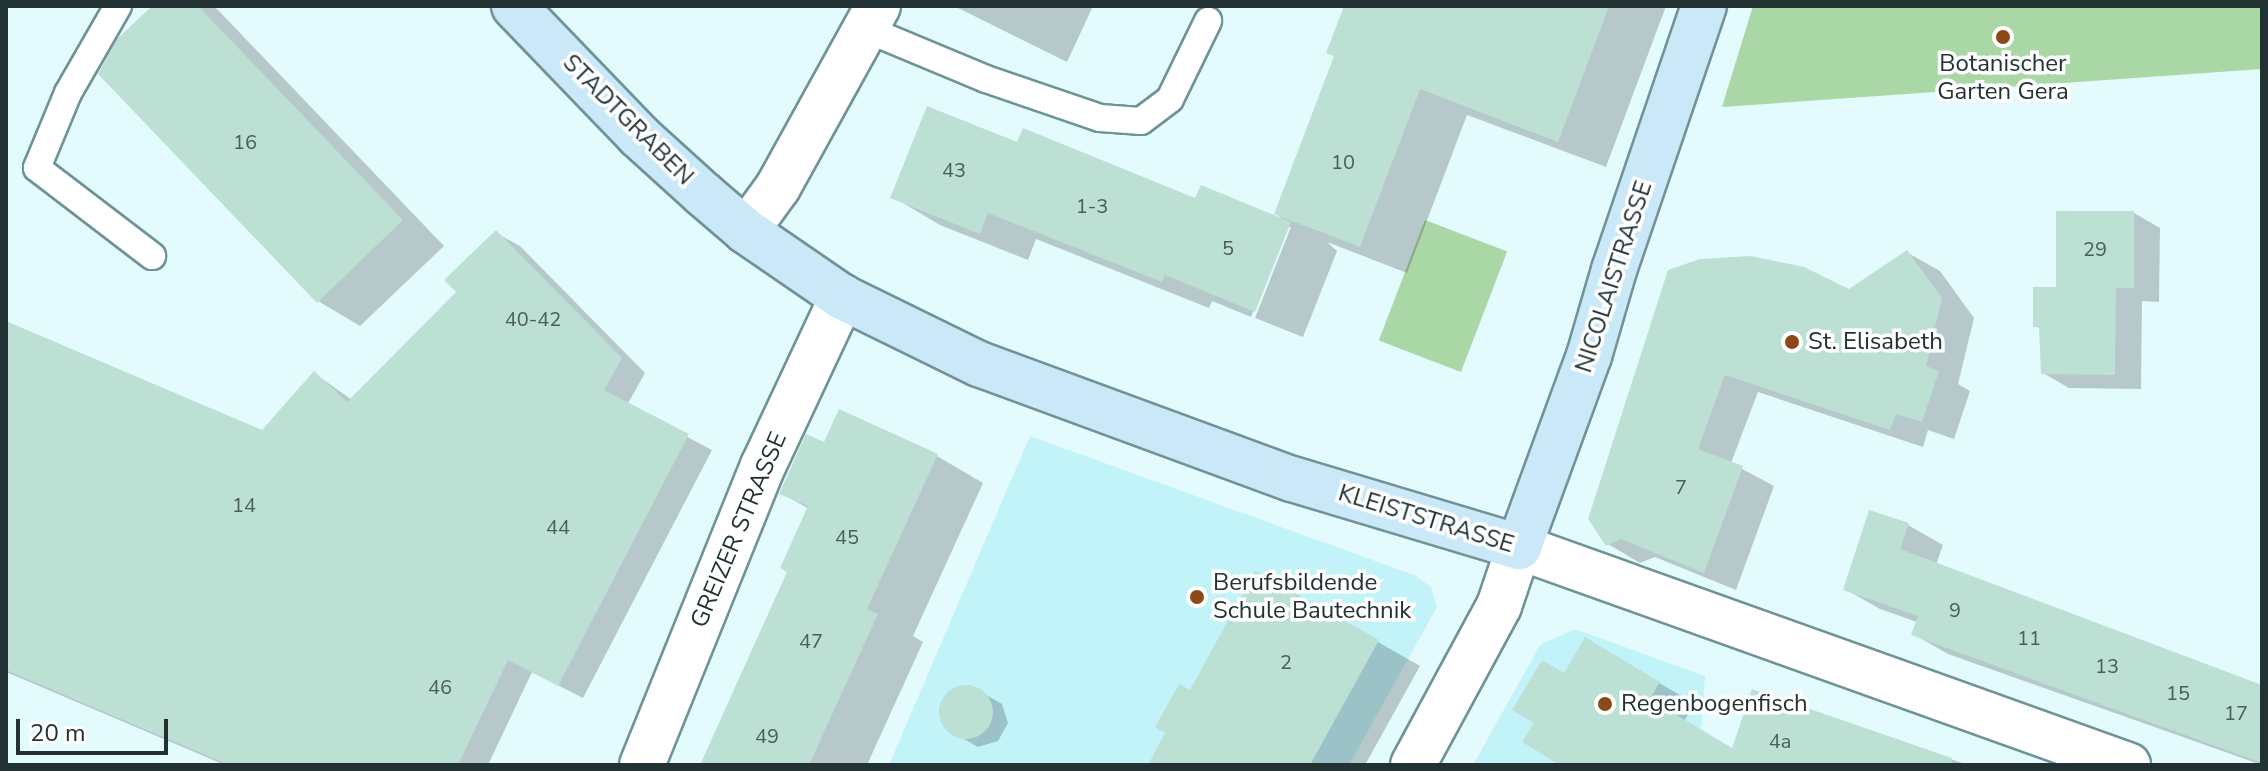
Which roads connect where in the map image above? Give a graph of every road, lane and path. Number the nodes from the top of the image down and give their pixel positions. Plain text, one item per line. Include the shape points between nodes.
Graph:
1 (118, 6) edge
2 (514, 6) edge
3 (1704, 6) edge
4 (872, 18) edge
5 (1208, 21) dead end
6 (746, 231) junction
7 (152, 256) dead end
8 (842, 297) junction
9 (1519, 547) junction
10 (642, 765) edge
11 (1413, 765) edge
12 (2128, 765) edge

1 - 7 lane via 68,93 37,168
2 - 6 main road, STADTGRABEN via 639,136
3 - 9 main road, NICOLAISTRASSE via 1589,356
4 - 5 lane via 986,79 1086,114 1141,121 1170,99
4 - 6 street via 778,187
6 - 8 main road, KLEISTSTRASSE
8 - 9 main road, KLEISTSTRASSE via 979,364 1247,463
8 - 10 street, GREIZER STRASSE via 763,466
9 - 11 street via 1499,606
9 - 12 street, KLEISTSTRASSE

